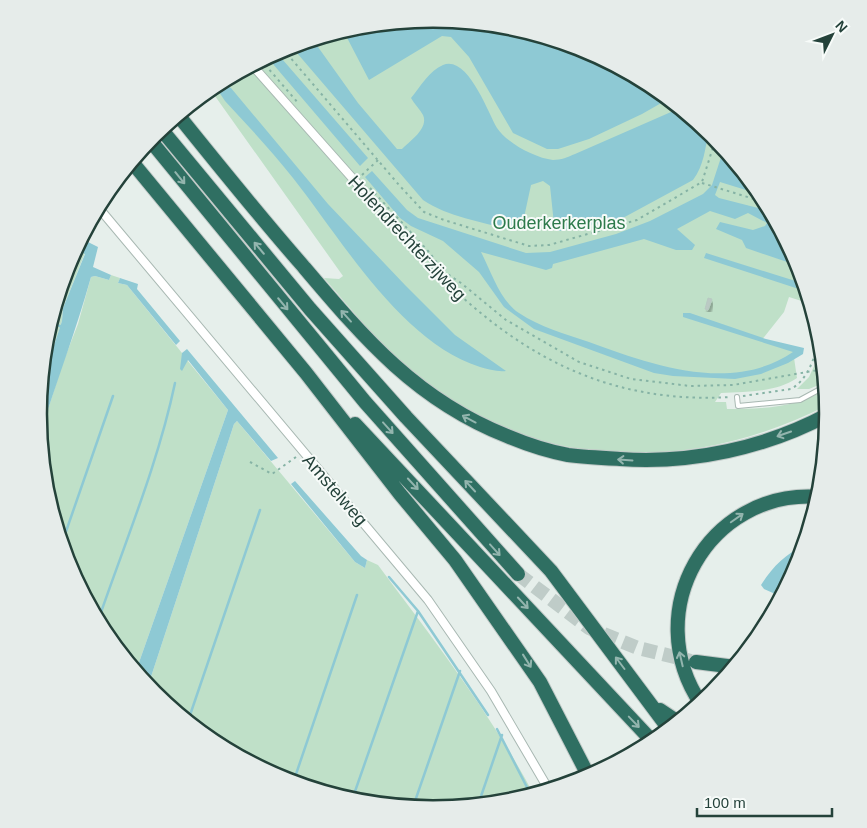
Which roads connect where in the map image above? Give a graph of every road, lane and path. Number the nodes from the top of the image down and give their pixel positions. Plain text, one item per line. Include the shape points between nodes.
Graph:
1 (289, 56) edge
2 (266, 66) edge
3 (257, 70) edge
4 (304, 110) dead end
5 (182, 120) edge
6 (166, 135) edge
7 (155, 146) edge
8 (713, 147) edge
9 (378, 160) junction
10 (136, 167) edge
11 (357, 179) junction
12 (702, 182) junction
13 (362, 189) joint
14 (755, 200) edge
15 (103, 213) edge
16 (815, 353) edge
17 (818, 370) edge
18 (809, 372) junction
19 (306, 373) junction
20 (819, 390) edge
21 (737, 397) junction
22 (820, 418) edge
23 (303, 452) junction
24 (250, 462) dead end
25 (811, 498) edge
26 (518, 574) tunnel mouth
27 (696, 662) tunnel mouth
28 (727, 665) edge
29 (696, 697) edge
30 (649, 702) junction
31 (672, 718) edge
32 (665, 724) edge
33 (647, 736) edge
34 (585, 769) edge
35 (545, 784) edge

1 - 9 path
2 - 4 path
3 - 11 street, Holendrechterzijweg
22 -> 5 highway via 741,448 674,460 639,461 567,454 530,445 476,423 438,402 390,363 240,192
30 -> 6 highway via 551,571 310,309
7 -> 26 highway via 365,402
8 - 12 path
9 - 11 path
9 - 12 path via 424,212 529,246 549,245 637,220
10 - 19 highway
11 - 13 street, Holendrechterzijweg
11 - 18 path via 429,252 442,271 506,320 579,362 631,379 690,386 733,385
12 - 14 path
13 - 21 path, Holendrechterzijweg via 458,296 519,342 582,376 645,394 704,399
15 - 23 street, Amstelweg
16 - 18 path
17 - 18 path
18 - 21 path, Holendrechterzijweg via 790,389
19 -> 33 highway via 412,482
19 -> 34 highway via 455,560 500,622 540,682
20 - 21 lane via 800,400 738,406
23 - 24 path via 272,474
23 - 35 street, Amstelweg via 428,600 491,691
29 -> 25 highway via 678,642 679,604 693,565 719,532 748,511 779,500
27 - 28 highway
30 - 31 highway
30 - 32 highway

